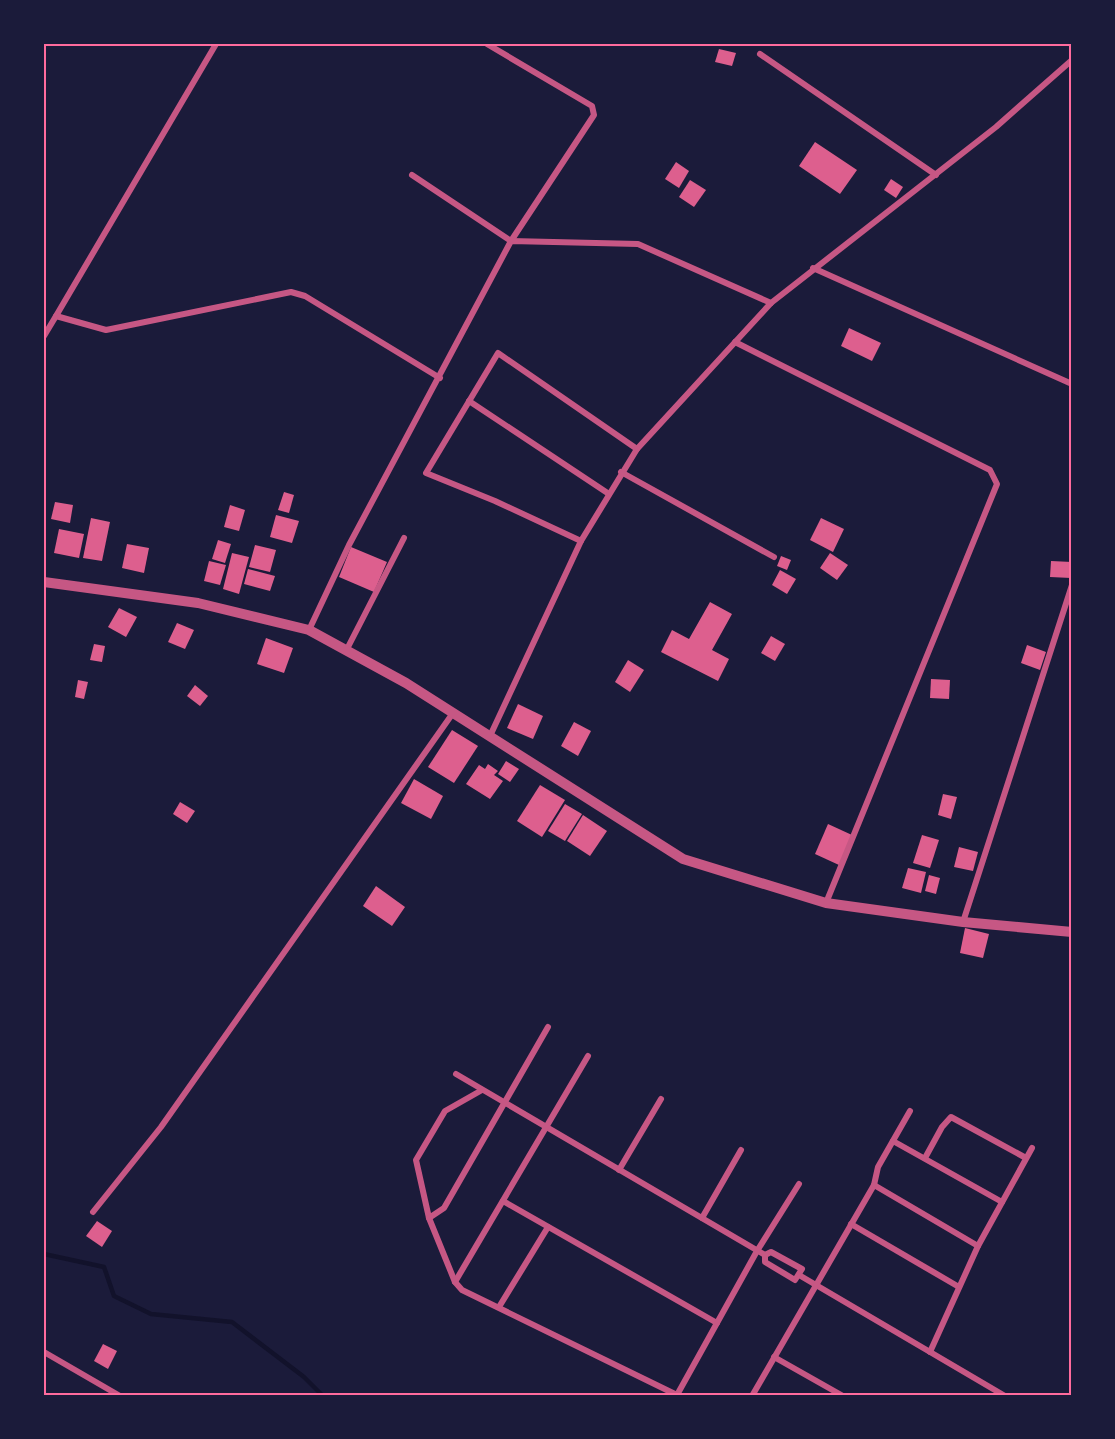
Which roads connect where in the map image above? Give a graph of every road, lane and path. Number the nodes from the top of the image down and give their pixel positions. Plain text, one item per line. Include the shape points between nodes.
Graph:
1 (216, 44) edge
2 (487, 44) edge
3 (759, 54) dead end
4 (1071, 60) edge
5 (936, 175) junction
6 (412, 176) dead end
7 (511, 241) junction
8 (813, 268) junction
9 (771, 303) junction
10 (56, 316) junction
11 (44, 336) edge
12 (735, 342) junction
13 (440, 378) junction
14 (1071, 384) edge
15 (469, 400) junction
16 (637, 449) junction
17 (621, 471) junction
18 (609, 494) junction
19 (404, 538) dead end
20 (581, 541) junction
21 (774, 556) dead end
22 (44, 582) edge
23 (1071, 585) edge
24 (309, 630) junction
25 (347, 650) junction
26 (453, 713) junction
27 (489, 736) junction
28 (826, 903) junction
29 (963, 922) junction
30 (1071, 932) edge
31 (548, 1027) dead end
32 (588, 1056) dead end
33 (456, 1074) dead end
34 (482, 1090) junction
35 (661, 1099) dead end
36 (504, 1103) junction
37 (910, 1111) dead end
38 (546, 1128) junction
39 (893, 1141) junction
40 (1032, 1148) dead end
41 (741, 1150) dead end
42 (925, 1158) junction
43 (1026, 1158) junction
44 (619, 1170) junction
45 (799, 1184) dead end
46 (874, 1185) junction
47 (503, 1201) junction
48 (1002, 1202) junction
49 (93, 1212) dead end
50 (429, 1218) junction
51 (702, 1218) junction
52 (851, 1224) junction
53 (548, 1227) junction
54 (978, 1246) junction
55 (757, 1251) junction
56 (765, 1255) junction
57 (799, 1275) junction
58 (455, 1282) junction
59 (816, 1285) junction
60 (959, 1287) junction
61 (498, 1307) junction
62 (717, 1323) junction
63 (44, 1352) edge
64 (930, 1352) junction
65 (774, 1357) junction
66 (120, 1395) edge
67 (752, 1395) edge
68 (843, 1395) edge
69 (1005, 1395) edge

1 - 10 street
2 - 7 street via 592,106 594,115
3 - 5 street
4 - 5 street
5 - 8 street
6 - 7 street
7 - 9 street via 638,244
7 - 13 street
8 - 9 street
8 - 14 street
9 - 12 street
10 - 11 street
10 - 13 street via 106,330 291,292 305,296
12 - 16 street
12 - 28 street via 990,470 997,484
13 - 24 street via 349,545
15 - 16 street via 498,353
15 - 18 street
15 - 20 street via 426,473
16 - 17 street
17 - 18 street
17 - 21 street
18 - 20 street
19 - 25 street
20 - 27 street
22 - 24 street via 198,603
23 - 29 street
24 - 25 street
25 - 26 street
26 - 27 street
26 - 49 street via 161,1127
27 - 28 street via 683,859
28 - 29 street
29 - 30 street
31 - 36 street
32 - 38 street
33 - 34 street
34 - 36 street
34 - 50 street via 445,1111 416,1160
35 - 44 street
36 - 38 street
36 - 50 street via 444,1208
37 - 39 street
38 - 44 street
38 - 47 street
39 - 42 street
39 - 46 street via 878,1167
40 - 43 street
41 - 51 street
42 - 43 street via 951,1118
42 - 48 street
43 - 48 street
44 - 51 street
45 - 55 street
46 - 52 street
46 - 54 street
47 - 53 street
47 - 58 street
48 - 54 street
50 - 58 street
51 - 55 street
52 - 59 street
52 - 60 street
53 - 61 street
53 - 62 street
54 - 60 street
55 - 56 street
55 - 62 street
56 - 57 street via 765,1262 795,1280
56 - 57 street via 771,1252 802,1269
57 - 59 street
58 - 61 street via 462,1290
59 - 64 street
59 - 65 street
60 - 64 street
61 - 62 street via 677,1395
63 - 66 street
64 - 69 street
65 - 67 street
65 - 68 street

